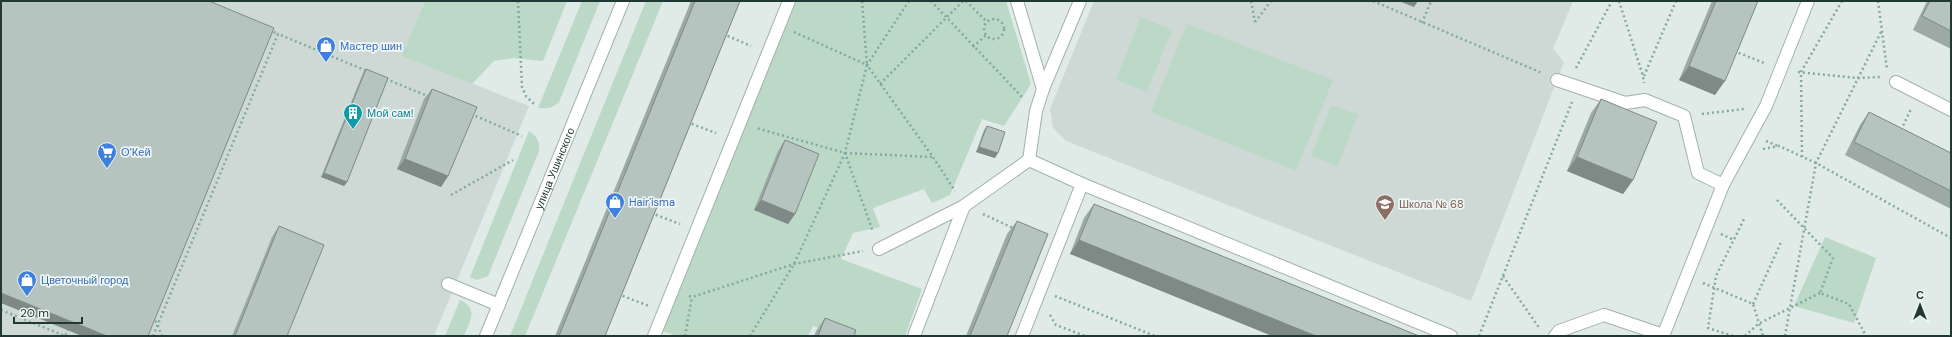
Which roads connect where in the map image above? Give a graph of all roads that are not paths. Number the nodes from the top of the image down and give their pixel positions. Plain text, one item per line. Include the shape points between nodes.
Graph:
1 (623, 1) edge
2 (789, 1) edge
3 (1017, 1) edge
4 (1080, 1) edge
5 (1808, 1) edge
6 (1896, 82) road end
7 (1567, 84) road end
8 (1043, 89) junction
9 (1951, 110) edge
10 (1029, 160) junction
11 (1082, 184) junction
12 (1723, 184) junction
13 (964, 206) junction
14 (879, 249) road end
15 (448, 284) dead end
16 (499, 306) junction
17 (486, 336) edge
18 (654, 336) edge
19 (914, 336) edge
20 (1022, 336) edge
21 (1451, 336) edge
22 (1555, 336) edge
23 (1663, 336) edge

1 - 16 street, улица Ушинского
2 - 18 street
3 - 8 street
4 - 8 street
5 - 12 street via 1766,106
6 - 9 street
7 - 12 street via 1625,104 1645,100 1684,116 1698,173
8 - 10 street via 1036,111
10 - 11 street
10 - 13 street
11 - 20 street
11 - 21 street
12 - 23 street
13 - 14 street
13 - 19 street
15 - 16 street
16 - 17 street, улица Ушинского
22 - 23 street via 1559,332 1604,315

